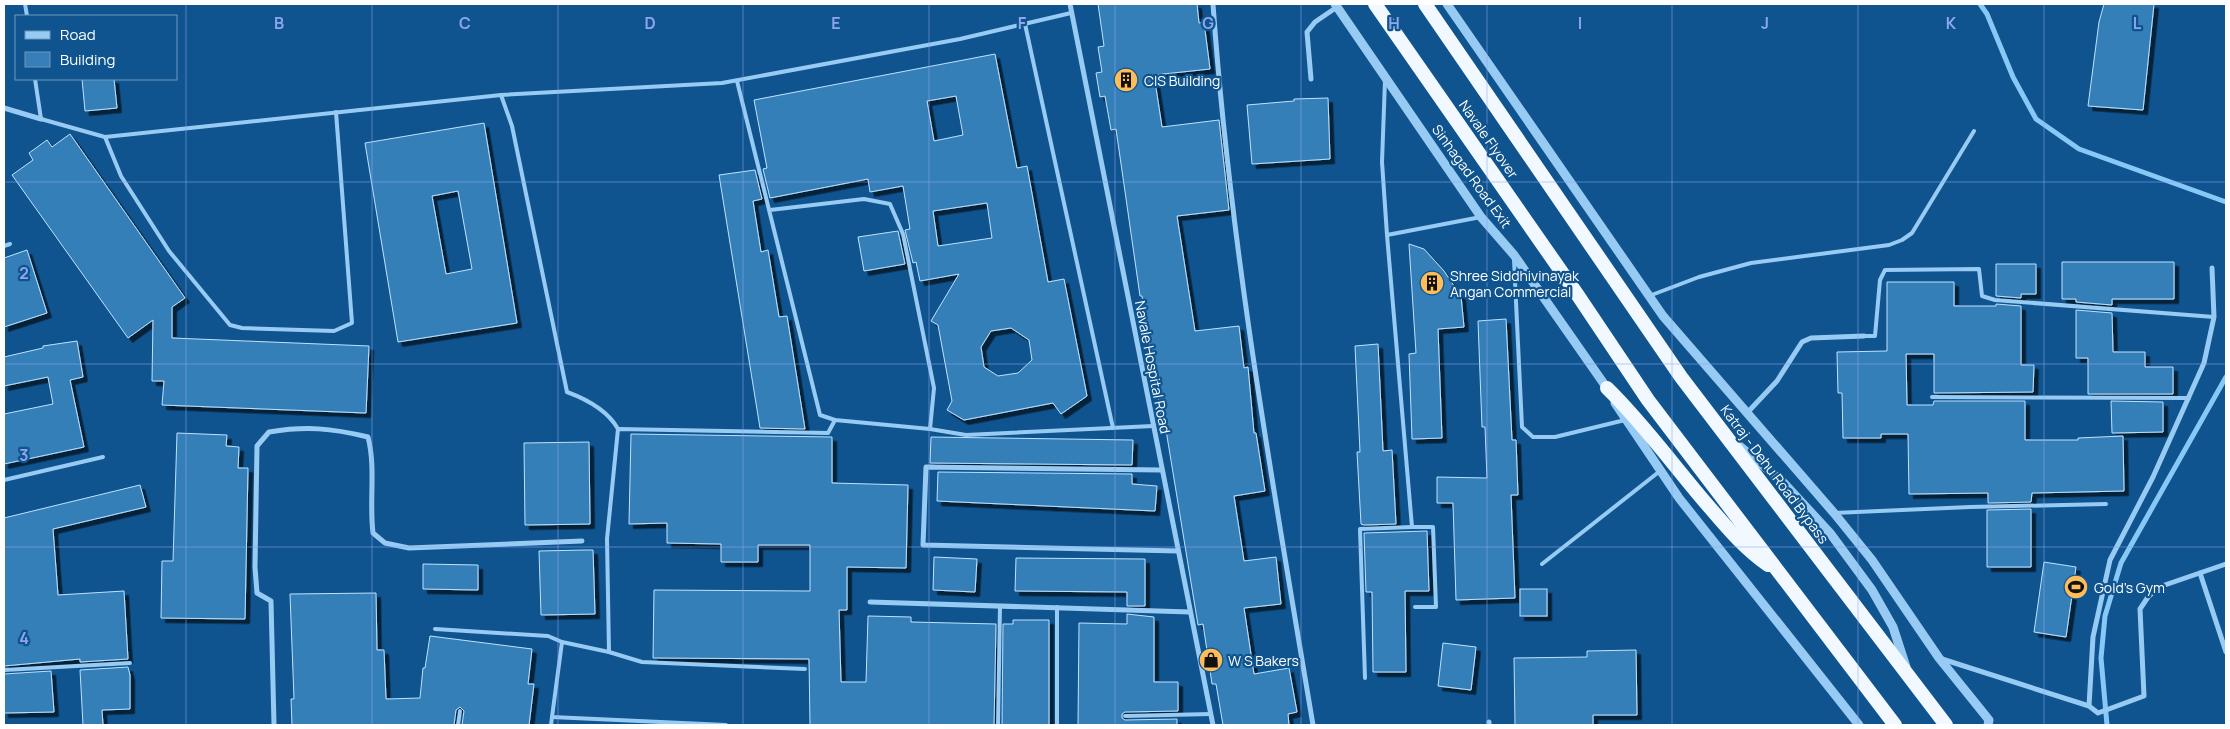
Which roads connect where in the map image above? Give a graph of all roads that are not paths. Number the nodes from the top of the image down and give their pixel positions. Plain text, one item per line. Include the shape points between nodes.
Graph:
1 (1070, 4) edge
2 (1213, 4) edge
3 (1376, 4) edge
4 (1425, 4) edge
5 (1447, 4) edge
6 (1336, 5) edge
7 (1071, 13) junction
8 (1025, 24) junction
9 (1385, 78) junction
10 (1311, 79) dead end
11 (35, 80) edge
12 (737, 81) junction
13 (501, 95) junction
14 (4, 108) edge
15 (336, 112) junction
16 (41, 119) junction
17 (1974, 131) dead end
18 (105, 138) junction
19 (770, 210) junction
20 (1481, 217) junction
21 (1387, 235) junction
22 (1586, 236) joint
23 (10, 244) dead end
24 (4, 246) edge
25 (1514, 256) junction
26 (2212, 268) dead end
27 (1649, 296) junction
28 (2214, 317) junction
29 (1864, 336) joint
30 (1607, 388) junction
31 (1932, 397) dead end
32 (2189, 398) junction
33 (1747, 414) junction
34 (835, 420) junction
35 (1625, 420) junction
36 (1153, 426) junction
37 (1113, 428) junction
38 (618, 429) junction
39 (930, 429) junction
40 (1724, 433) junction
41 (103, 457) dead end
42 (1162, 470) junction
43 (1660, 471) junction
44 (4, 480) edge
45 (2106, 504) dead end
46 (1834, 513) junction
47 (1842, 523) junction
48 (1412, 527) junction
49 (1830, 533) junction
50 (582, 540) dead end
51 (1178, 551) junction
52 (1542, 564) dead end
53 (2226, 564) edge
54 (1779, 573) junction
55 (2200, 573) junction
56 (870, 602) dead end
57 (1000, 606) junction
58 (1057, 607) junction
59 (1415, 607) dead end
60 (1190, 612) junction
61 (435, 629) dead end
62 (562, 642) junction
63 (609, 652) junction
64 (2226, 652) edge
65 (1939, 658) junction
66 (130, 663) dead end
67 (805, 669) dead end
68 (4, 670) edge
69 (1910, 677) junction
70 (1365, 678) dead end
71 (2089, 706) junction
72 (460, 711) dead end
73 (1211, 714) junction
74 (1125, 716) dead end
75 (552, 717) junction
76 (1990, 723) edge
77 (274, 725) edge
78 (458, 725) edge
79 (550, 725) edge
80 (726, 725) edge
81 (998, 725) edge
82 (1057, 725) edge
83 (1213, 725) edge
84 (1313, 725) edge
85 (1859, 725) edge
86 (1895, 725) edge
87 (1946, 725) edge

1 - 7 street, Navale Hospital Road
2 - 84 street via 1251,350
3 - 54 highway, Navale Flyover via 1648,400
4 - 22 highway, Navale Flyover
5 - 27 street
6 - 9 street, Sinhagad Road Exit
6 - 10 street via 1307,32
7 - 8 lane
7 - 36 street, Navale Hospital Road
8 - 12 lane
8 - 37 lane
9 - 20 street, Sinhagad Road Exit
9 - 21 lane via 1382,162
11 - 16 lane
12 - 13 lane
12 - 19 lane
13 - 15 lane
13 - 38 lane via 514,136 567,392 583,398 613,420
14 - 16 street
15 - 18 lane
15 - 18 lane via 352,322 334,331 242,328 230,324 170,251 122,176
16 - 18 lane
17 - 27 lane via 1912,233 1902,240 1889,245 1736,266
19 - 34 lane via 820,415
19 - 39 lane via 864,199 890,204 903,234 934,388
20 - 21 lane
20 - 25 street, Sinhagad Road Exit
21 - 48 lane
22 - 40 highway, Katraj - Dehu Road Bypass via 1681,376
23 - 24 lane
25 - 30 street, Sinhagad Road Exit
25 - 35 lane via 1522,427 1533,437 1555,437
26 - 28 street
27 - 33 street
28 - 29 lane via 1994,300 1982,296 1979,269 1885,270 1880,280 1876,336
28 - 32 street via 2204,363
29 - 33 street via 1811,338 1802,342 1777,380
30 - 35 street, Sinhagad Road Exit
30 - 54 highway via 1634,414 1726,527 1752,554
31 - 32 lane
32 - 71 street via 2110,560 2093,637
33 - 46 street
34 - 38 lane via 828,433
34 - 39 lane
35 - 43 street, Sinhagad Road Exit
36 - 37 lane
36 - 42 street, Navale Hospital Road
37 - 39 lane via 966,434
38 - 63 lane via 607,539
40 - 49 street via 1782,481
40 - 69 highway, Katraj - Dehu Road Bypass
41 - 44 lane
42 - 51 street, Navale Hospital Road
42 - 51 street via 926,467 922,544
43 - 52 lane
43 - 85 street, Sinhagad Road Exit
45 - 46 lane
46 - 47 street
47 - 49 street
47 - 65 street via 1872,560
48 - 59 lane via 1433,528 1436,607
48 - 70 lane via 1360,529
49 - 69 street via 1872,590 1893,627
50 - 77 street via 409,548 385,543 373,533 372,453 368,437 297,427 269,432 257,446 255,567 257,593 271,600
51 - 60 street, Navale Hospital Road
53 - 55 street
54 - 86 highway
55 - 64 street
55 - 71 street via 2159,588 2140,609 2144,696 2098,712
56 - 57 street
57 - 58 street
57 - 81 lane
58 - 60 street
58 - 82 lane
60 - 73 street, Navale Hospital Road
61 - 62 lane via 548,636
62 - 63 lane
62 - 75 lane
63 - 67 lane via 642,662
65 - 71 street
65 - 76 street
66 - 68 lane
69 - 87 highway, Katraj - Dehu Road Bypass
72 - 78 lane
73 - 74 lane
73 - 83 street, Navale Hospital Road
75 - 79 lane
75 - 80 lane

